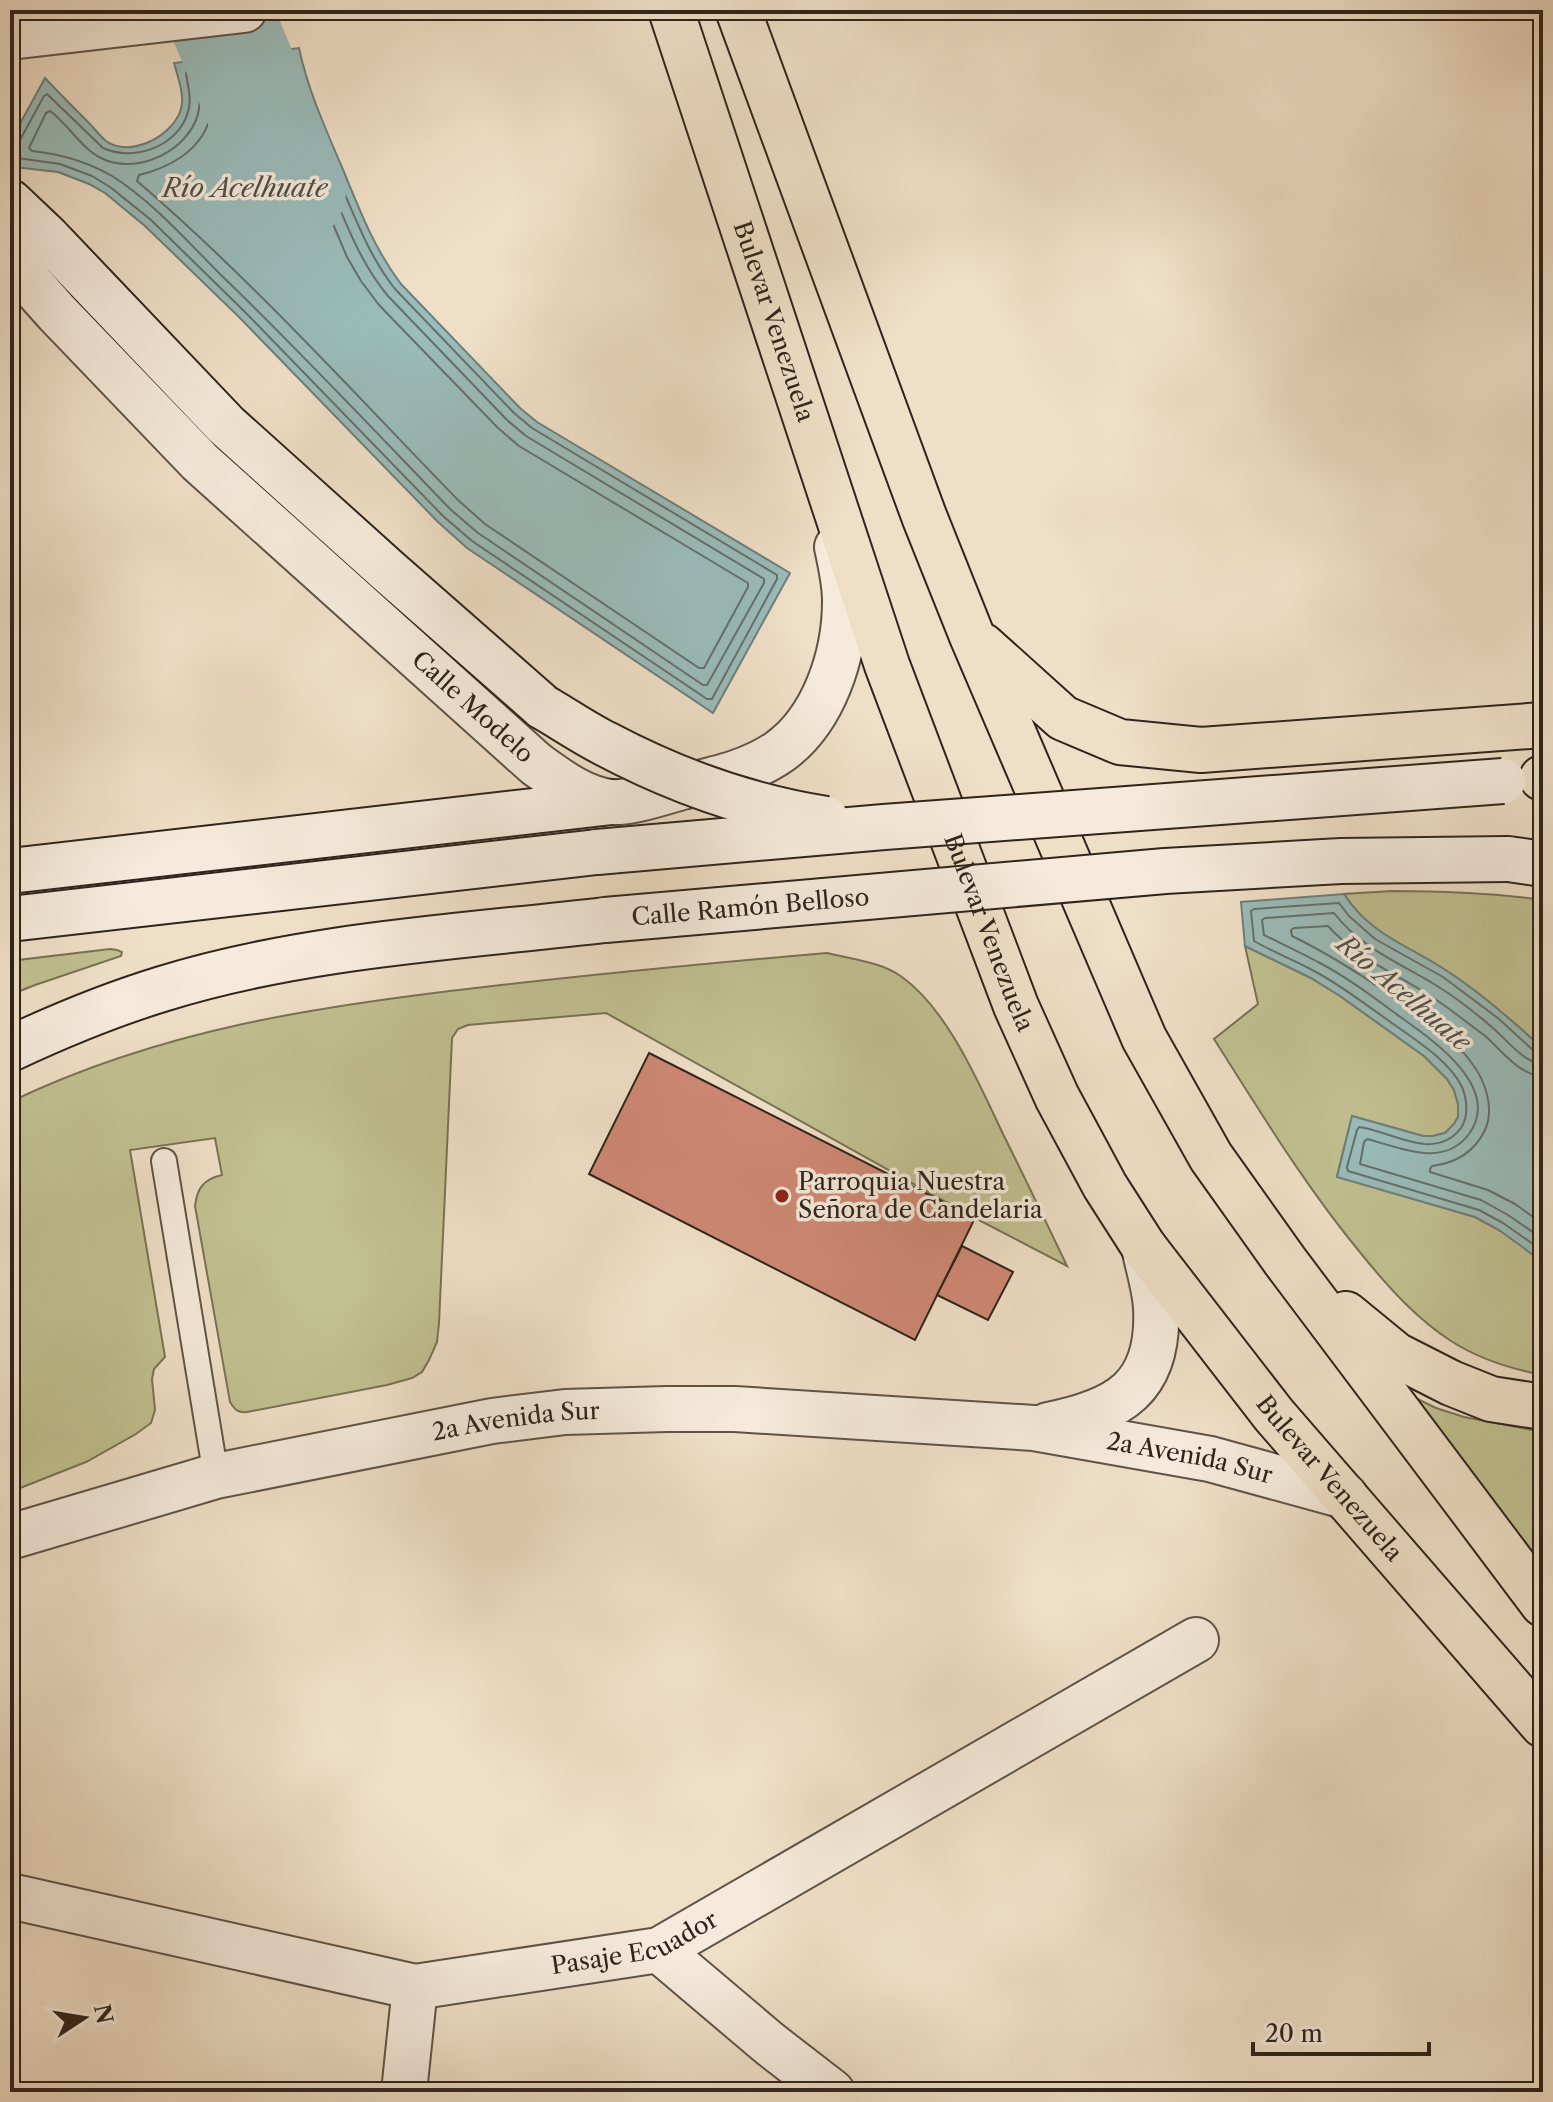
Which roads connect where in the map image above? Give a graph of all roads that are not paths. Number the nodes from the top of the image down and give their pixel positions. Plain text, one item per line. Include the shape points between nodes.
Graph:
1 (244, 10) edge
2 (671, 10) edge
3 (738, 10) edge
4 (10, 37) edge
5 (10, 202) edge
6 (10, 260) edge
7 (825, 478) junction
8 (972, 636) junction
9 (1543, 725) edge
10 (1533, 778) edge
11 (612, 802) junction
12 (884, 827) junction
13 (1526, 862) edge
14 (10, 871) edge
15 (10, 919) edge
16 (10, 1049) edge
17 (164, 1161) dead end
18 (1144, 1247) junction
19 (1285, 1261) junction
20 (1543, 1407) edge
21 (1034, 1428) junction
22 (216, 1476) junction
23 (1345, 1496) junction
24 (10, 1537) edge
25 (1543, 1604) edge
26 (1196, 1640) dead end
27 (1543, 1725) edge
28 (10, 1896) edge
29 (659, 1950) junction
30 (415, 1987) junction
31 (404, 2092) edge
32 (832, 2092) edge

1 - 4 street
2 - 7 highway, Bulevar Venezuela
3 - 8 highway
5 - 12 street, bridge via 226,425 543,707 606,744 714,790 812,816
6 - 11 street, Calle Modelo via 200,462 536,764 579,793
7 - 11 street via 845,601 836,666 805,728 779,752 731,776
7 - 18 highway, Bulevar Venezuela via 887,665 1016,1006 1057,1097
8 - 9 highway via 1063,718 1120,742 1201,750
8 - 19 highway via 1144,1038 1211,1157
10 - 12 street, bridge
11 - 14 street
12 - 15 street, bridge via 597,852
13 - 16 street, Calle Ramón Belloso, bridge via 1341,861 1165,871 388,944 226,972 163,989
17 - 22 lane
18 - 21 street, 2a Avenida Sur via 1156,1307 1154,1348 1142,1378 1117,1403 1083,1418
18 - 23 highway, Bulevar Venezuela via 1274,1415
19 - 20 highway via 1396,1355 1491,1399
19 - 25 highway
21 - 22 street, 2a Avenida Sur via 735,1409 565,1412 492,1421
21 - 23 street, 2a Avenida Sur via 1210,1459
22 - 24 street, 2a Avenida Sur
23 - 27 highway, Bulevar Venezuela
26 - 29 street, Pasaje Ecuador
28 - 30 street, Pasaje Ecuador
29 - 30 street, Pasaje Ecuador
29 - 32 street
30 - 31 street

